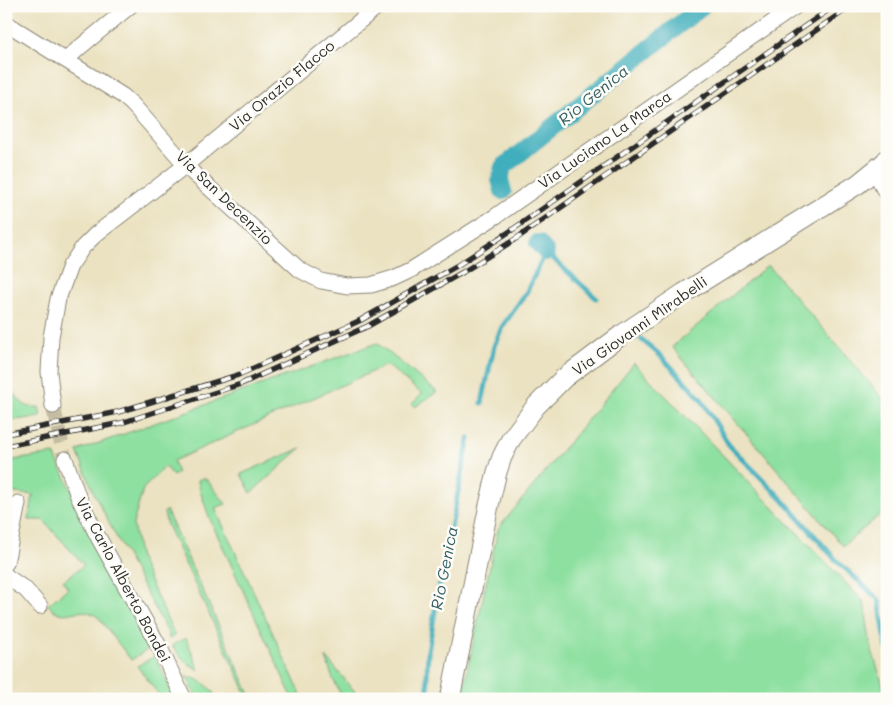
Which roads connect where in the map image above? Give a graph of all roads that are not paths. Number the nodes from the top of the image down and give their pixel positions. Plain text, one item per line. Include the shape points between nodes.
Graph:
1 (130, 6) edge
2 (378, 6) edge
3 (796, 6) edge
4 (6, 24) edge
5 (66, 60) junction
6 (886, 161) edge
7 (186, 165) junction
8 (858, 184) junction
9 (887, 191) edge
10 (411, 270) joint
11 (52, 406) tunnel mouth
12 (65, 459) tunnel mouth
13 (18, 503) dead end
14 (6, 563) edge
15 (6, 576) edge
16 (40, 606) dead end
17 (184, 699) edge
18 (450, 699) edge

1 - 5 street
2 - 7 street, Via Orazio Flacco
3 - 10 street, Via Luciano La Marca via 496,216
4 - 5 street, Via San Decenzio
5 - 7 street, Via San Decenzio via 123,96
6 - 8 street, Via Giovanni Mirabelli
6 - 9 street via 881,178
7 - 10 street, Via San Decenzio via 300,270 320,281 347,286 371,285
7 - 11 street via 96,234 70,266 58,299 51,337 49,372
8 - 9 street
8 - 18 street, Via Giovanni Mirabelli via 635,325 564,378 536,406 511,439 497,472
12 - 17 street, Via Carlo Alberto Bondei via 97,535 160,648
13 - 14 street
15 - 16 street via 26,590

